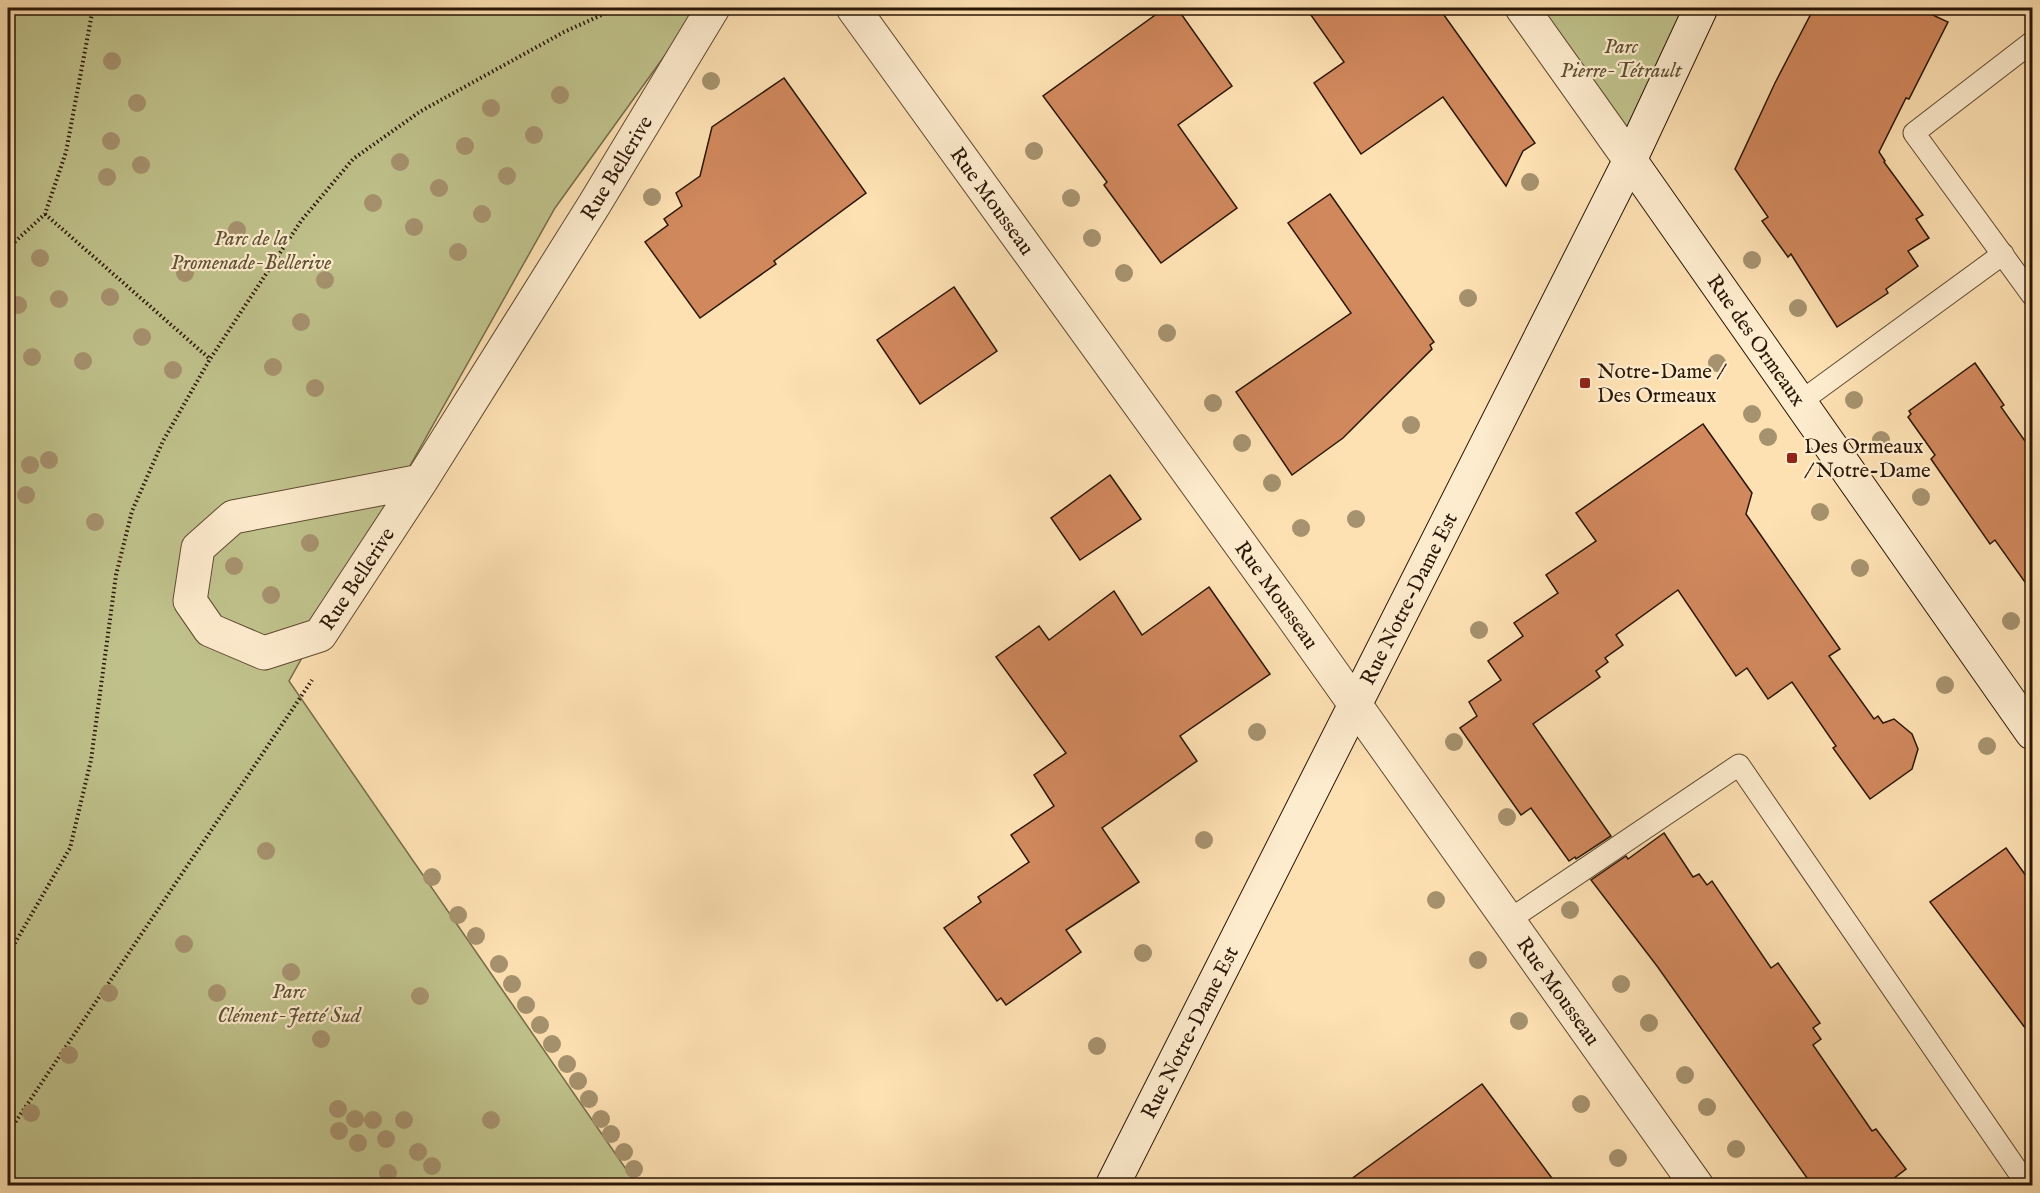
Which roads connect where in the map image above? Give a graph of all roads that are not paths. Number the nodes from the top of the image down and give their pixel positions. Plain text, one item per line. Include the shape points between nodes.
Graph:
1 (713, 8) edge
2 (853, 8) edge
3 (1522, 8) edge
4 (1701, 8) edge
5 (2032, 42) edge
6 (1630, 160) junction
7 (2003, 254) junction
8 (2032, 295) edge
9 (1800, 402) junction
10 (421, 481) junction
11 (1355, 705) junction
12 (2032, 733) edge
13 (1509, 920) junction
14 (1112, 1185) edge
15 (1697, 1185) edge
16 (2028, 1185) edge

1 - 10 street, Rue Bellerive
2 - 11 street, Rue Mousseau
3 - 6 street, Rue des Ormeaux
4 - 6 street, Rue Notre-Dame Est
5 - 7 lane via 1914,133
6 - 9 street, Rue des Ormeaux
6 - 11 street, Rue Notre-Dame Est
7 - 8 lane
7 - 9 lane
9 - 12 street, Rue des Ormeaux
10 - 10 street, Rue Bellerive via 233,517 198,548 190,602 210,630 264,653 320,635
11 - 13 street, Rue Mousseau
11 - 14 street, Rue Notre-Dame Est
13 - 15 street, Rue Mousseau
13 - 16 lane via 1739,765

